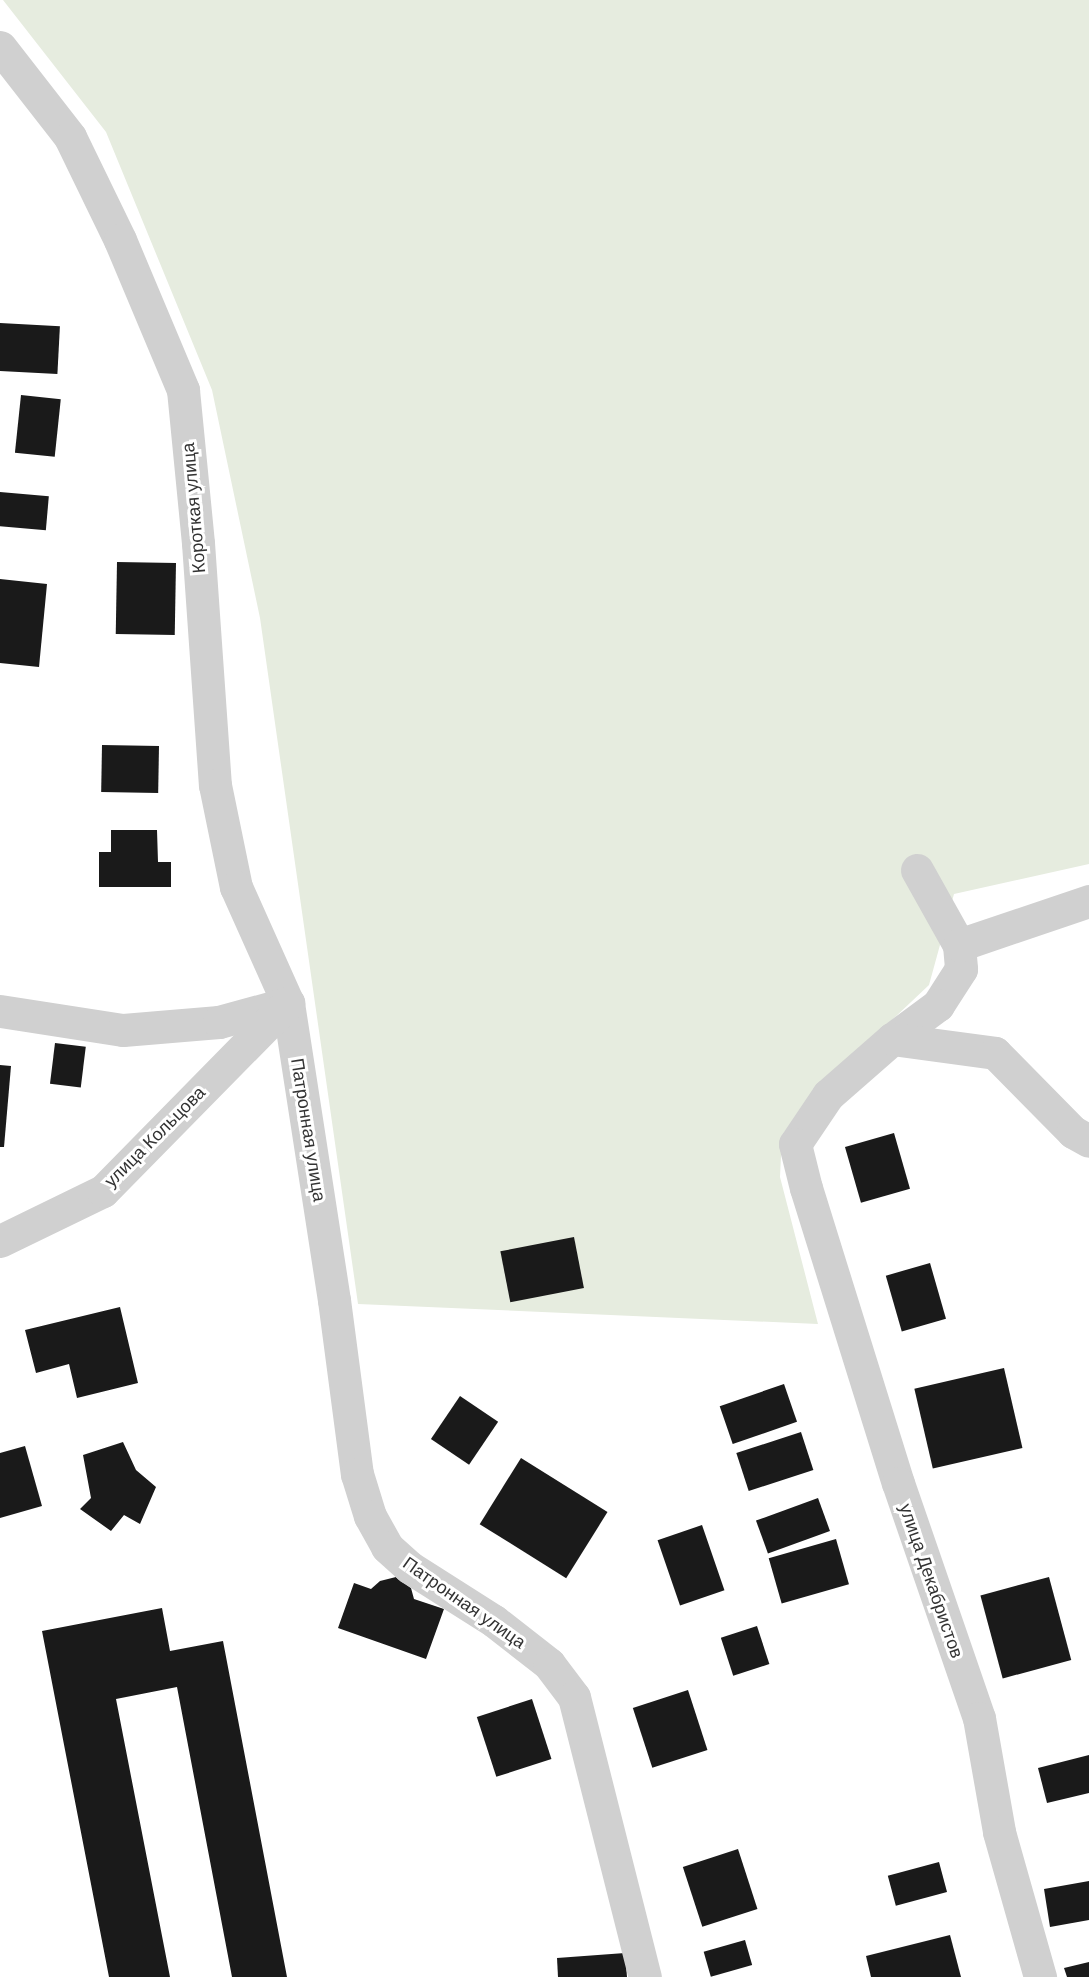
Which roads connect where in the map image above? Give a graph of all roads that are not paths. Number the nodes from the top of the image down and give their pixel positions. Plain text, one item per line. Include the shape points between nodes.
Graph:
1 (0, 47) edge
2 (916, 870) dead end
3 (1089, 901) edge
4 (959, 945) junction
5 (288, 1003) junction
6 (0, 1011) edge
7 (892, 1039) junction
8 (1089, 1141) edge
9 (0, 1241) edge
10 (645, 1977) edge
11 (1040, 1977) edge

1 - 5 street, Короткая улица via 70,137 120,240 183,390 215,785 236,887
2 - 4 street
3 - 4 street
4 - 7 street, улица Декабристов via 961,969 938,1005
5 - 6 street via 219,1022 123,1030
5 - 9 street, улица Кольцова via 103,1191
5 - 10 street, Патронная улица via 357,1473 370,1516 387,1547 409,1567 494,1621 549,1664 574,1697
7 - 8 street via 995,1053 1073,1132
7 - 11 street, улица Декабристов via 828,1095 795,1144 898,1483 979,1718 999,1832

